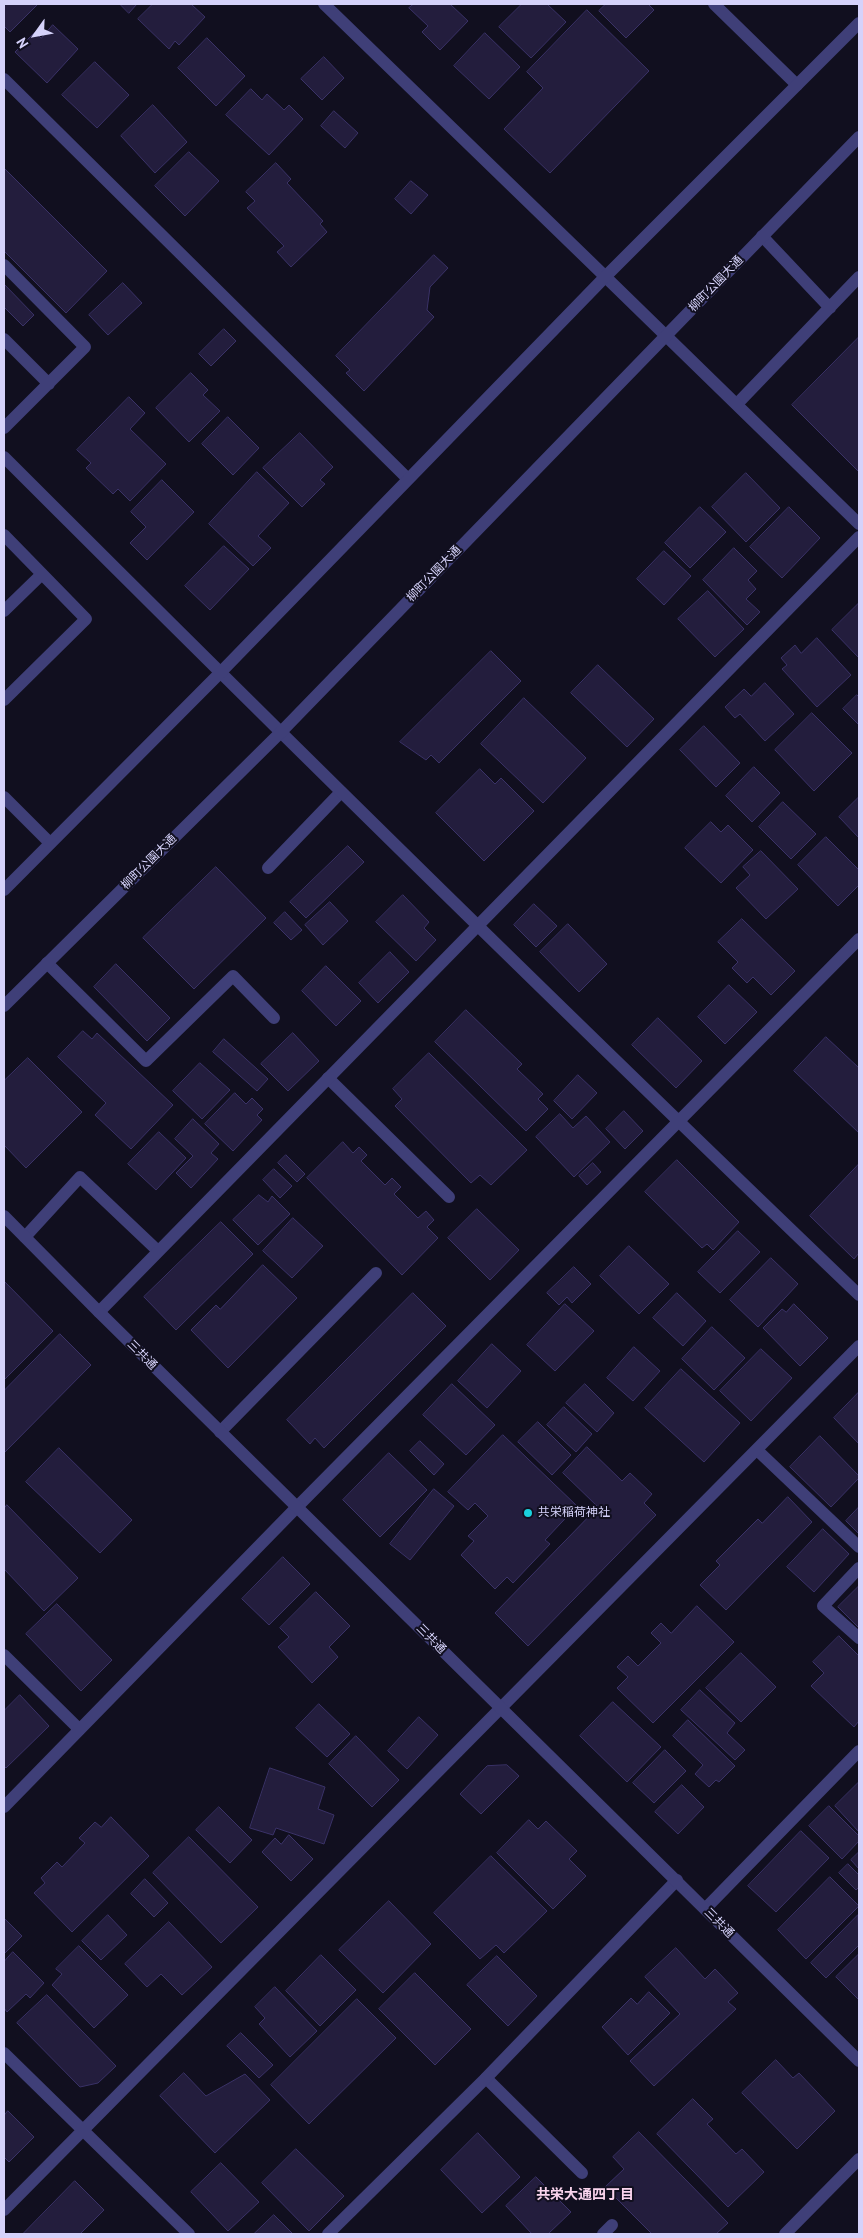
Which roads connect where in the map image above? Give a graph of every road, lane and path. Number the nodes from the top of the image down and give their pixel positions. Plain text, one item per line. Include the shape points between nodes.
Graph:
1 (324, 4) edge
2 (714, 4) edge
3 (859, 23) edge
4 (4, 79) edge
5 (797, 85) junction
6 (859, 137) edge
7 (762, 236) junction
8 (4, 265) edge
9 (605, 277) junction
10 (859, 277) edge
11 (830, 308) junction
12 (667, 335) junction
13 (4, 339) edge
14 (49, 384) junction
15 (737, 404) junction
16 (4, 428) edge
17 (4, 457) edge
18 (408, 478) junction
19 (859, 524) edge
20 (4, 536) edge
21 (859, 537) edge
22 (42, 574) junction
23 (4, 611) edge
24 (220, 673) junction
25 (4, 700) edge
26 (280, 732) junction
27 (341, 792) junction
28 (4, 797) edge
29 (50, 843) junction
30 (268, 868) dead end
31 (4, 890) edge
32 (477, 924) junction
33 (859, 939) edge
34 (47, 963) junction
35 (4, 1006) edge
36 (274, 1018) dead end
37 (328, 1078) junction
38 (678, 1122) junction
39 (449, 1197) dead end
40 (4, 1216) edge
41 (25, 1237) junction
42 (158, 1251) junction
43 (376, 1273) dead end
44 (859, 1295) edge
45 (99, 1312) junction
46 (859, 1346) edge
47 (220, 1432) junction
48 (757, 1450) junction
49 (297, 1506) junction
50 (859, 1547) edge
51 (859, 1568) edge
52 (859, 1638) edge
53 (4, 1655) edge
54 (502, 1709) junction
55 (79, 1729) junction
56 (859, 1751) edge
57 (4, 1807) edge
58 (677, 1880) junction
59 (705, 1909) junction
60 (4, 2053) edge
61 (859, 2061) edge
62 (486, 2078) junction
63 (82, 2130) junction
64 (859, 2159) edge
65 (582, 2173) dead end
66 (4, 2210) edge
67 (612, 2225) dead end
68 (189, 2234) edge
69 (328, 2234) edge
70 (603, 2234) edge
71 (785, 2234) edge

1 - 9 street
2 - 5 street
3 - 5 street
4 - 18 street
5 - 9 street
6 - 7 street, 柳町公園大通
7 - 11 street
7 - 12 street, 柳町公園大通
8 - 14 street via 85,347
9 - 12 street
9 - 18 street
10 - 11 street
11 - 15 street
12 - 15 street
12 - 26 street, 柳町公園大通
13 - 14 street
14 - 16 street
15 - 19 street
17 - 24 street
18 - 24 street
20 - 22 street
21 - 32 street
22 - 23 street
22 - 25 street via 86,619
24 - 26 street
24 - 29 street
26 - 27 street
26 - 34 street, 柳町公園大通
27 - 30 street
27 - 32 street
28 - 29 street
29 - 31 street
32 - 37 street
32 - 38 street
33 - 38 street
34 - 35 street, 柳町公園大通
34 - 36 street via 146,1061 233,976
37 - 39 street
37 - 42 street
38 - 44 street
38 - 49 street
40 - 41 street, 三共通
41 - 42 street via 80,1177
41 - 45 street, 三共通
42 - 45 street
43 - 47 street
45 - 47 street, 三共通
46 - 48 street
47 - 49 street, 三共通
48 - 50 street
48 - 54 street
49 - 54 street, 三共通
49 - 55 street
51 - 52 street via 824,1606
53 - 55 street
54 - 58 street, 三共通
54 - 63 street
55 - 57 street
56 - 59 street
58 - 59 street, 三共通
58 - 62 street
59 - 61 street, 三共通
60 - 63 street
62 - 65 street
62 - 69 street
63 - 66 street
63 - 68 street
64 - 71 street
67 - 70 street

